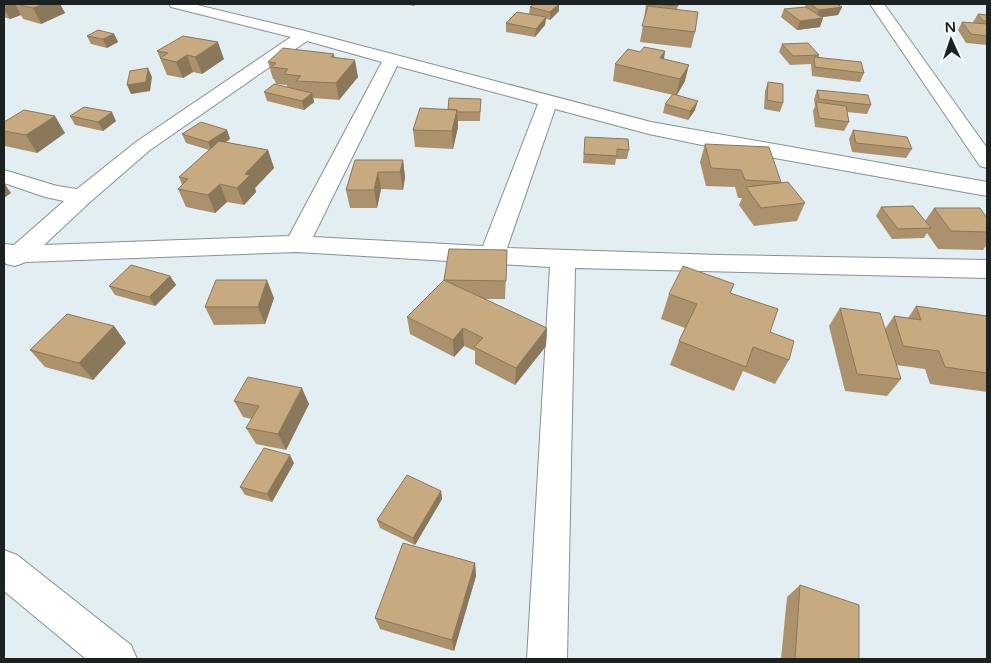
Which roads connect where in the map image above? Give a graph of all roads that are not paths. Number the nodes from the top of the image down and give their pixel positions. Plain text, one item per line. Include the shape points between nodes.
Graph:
1 (176, 4) edge
2 (878, 4) edge
3 (305, 36) junction
4 (392, 59) junction
5 (548, 101) junction
6 (987, 162) edge
7 (4, 176) edge
8 (987, 189) edge
9 (82, 197) junction
10 (297, 244) junction
11 (492, 255) junction
12 (9, 258) edge
13 (563, 259) junction
14 (987, 269) edge
15 (4, 568) edge
16 (117, 659) edge
17 (547, 659) edge

1 - 3 street
2 - 6 street
3 - 4 street
3 - 9 street via 143,146
4 - 5 street
4 - 10 street
5 - 8 street via 702,139
5 - 11 street
7 - 9 street via 53,192
9 - 12 street
10 - 11 street
10 - 12 street
11 - 13 street
13 - 14 street
13 - 17 street
15 - 16 street

